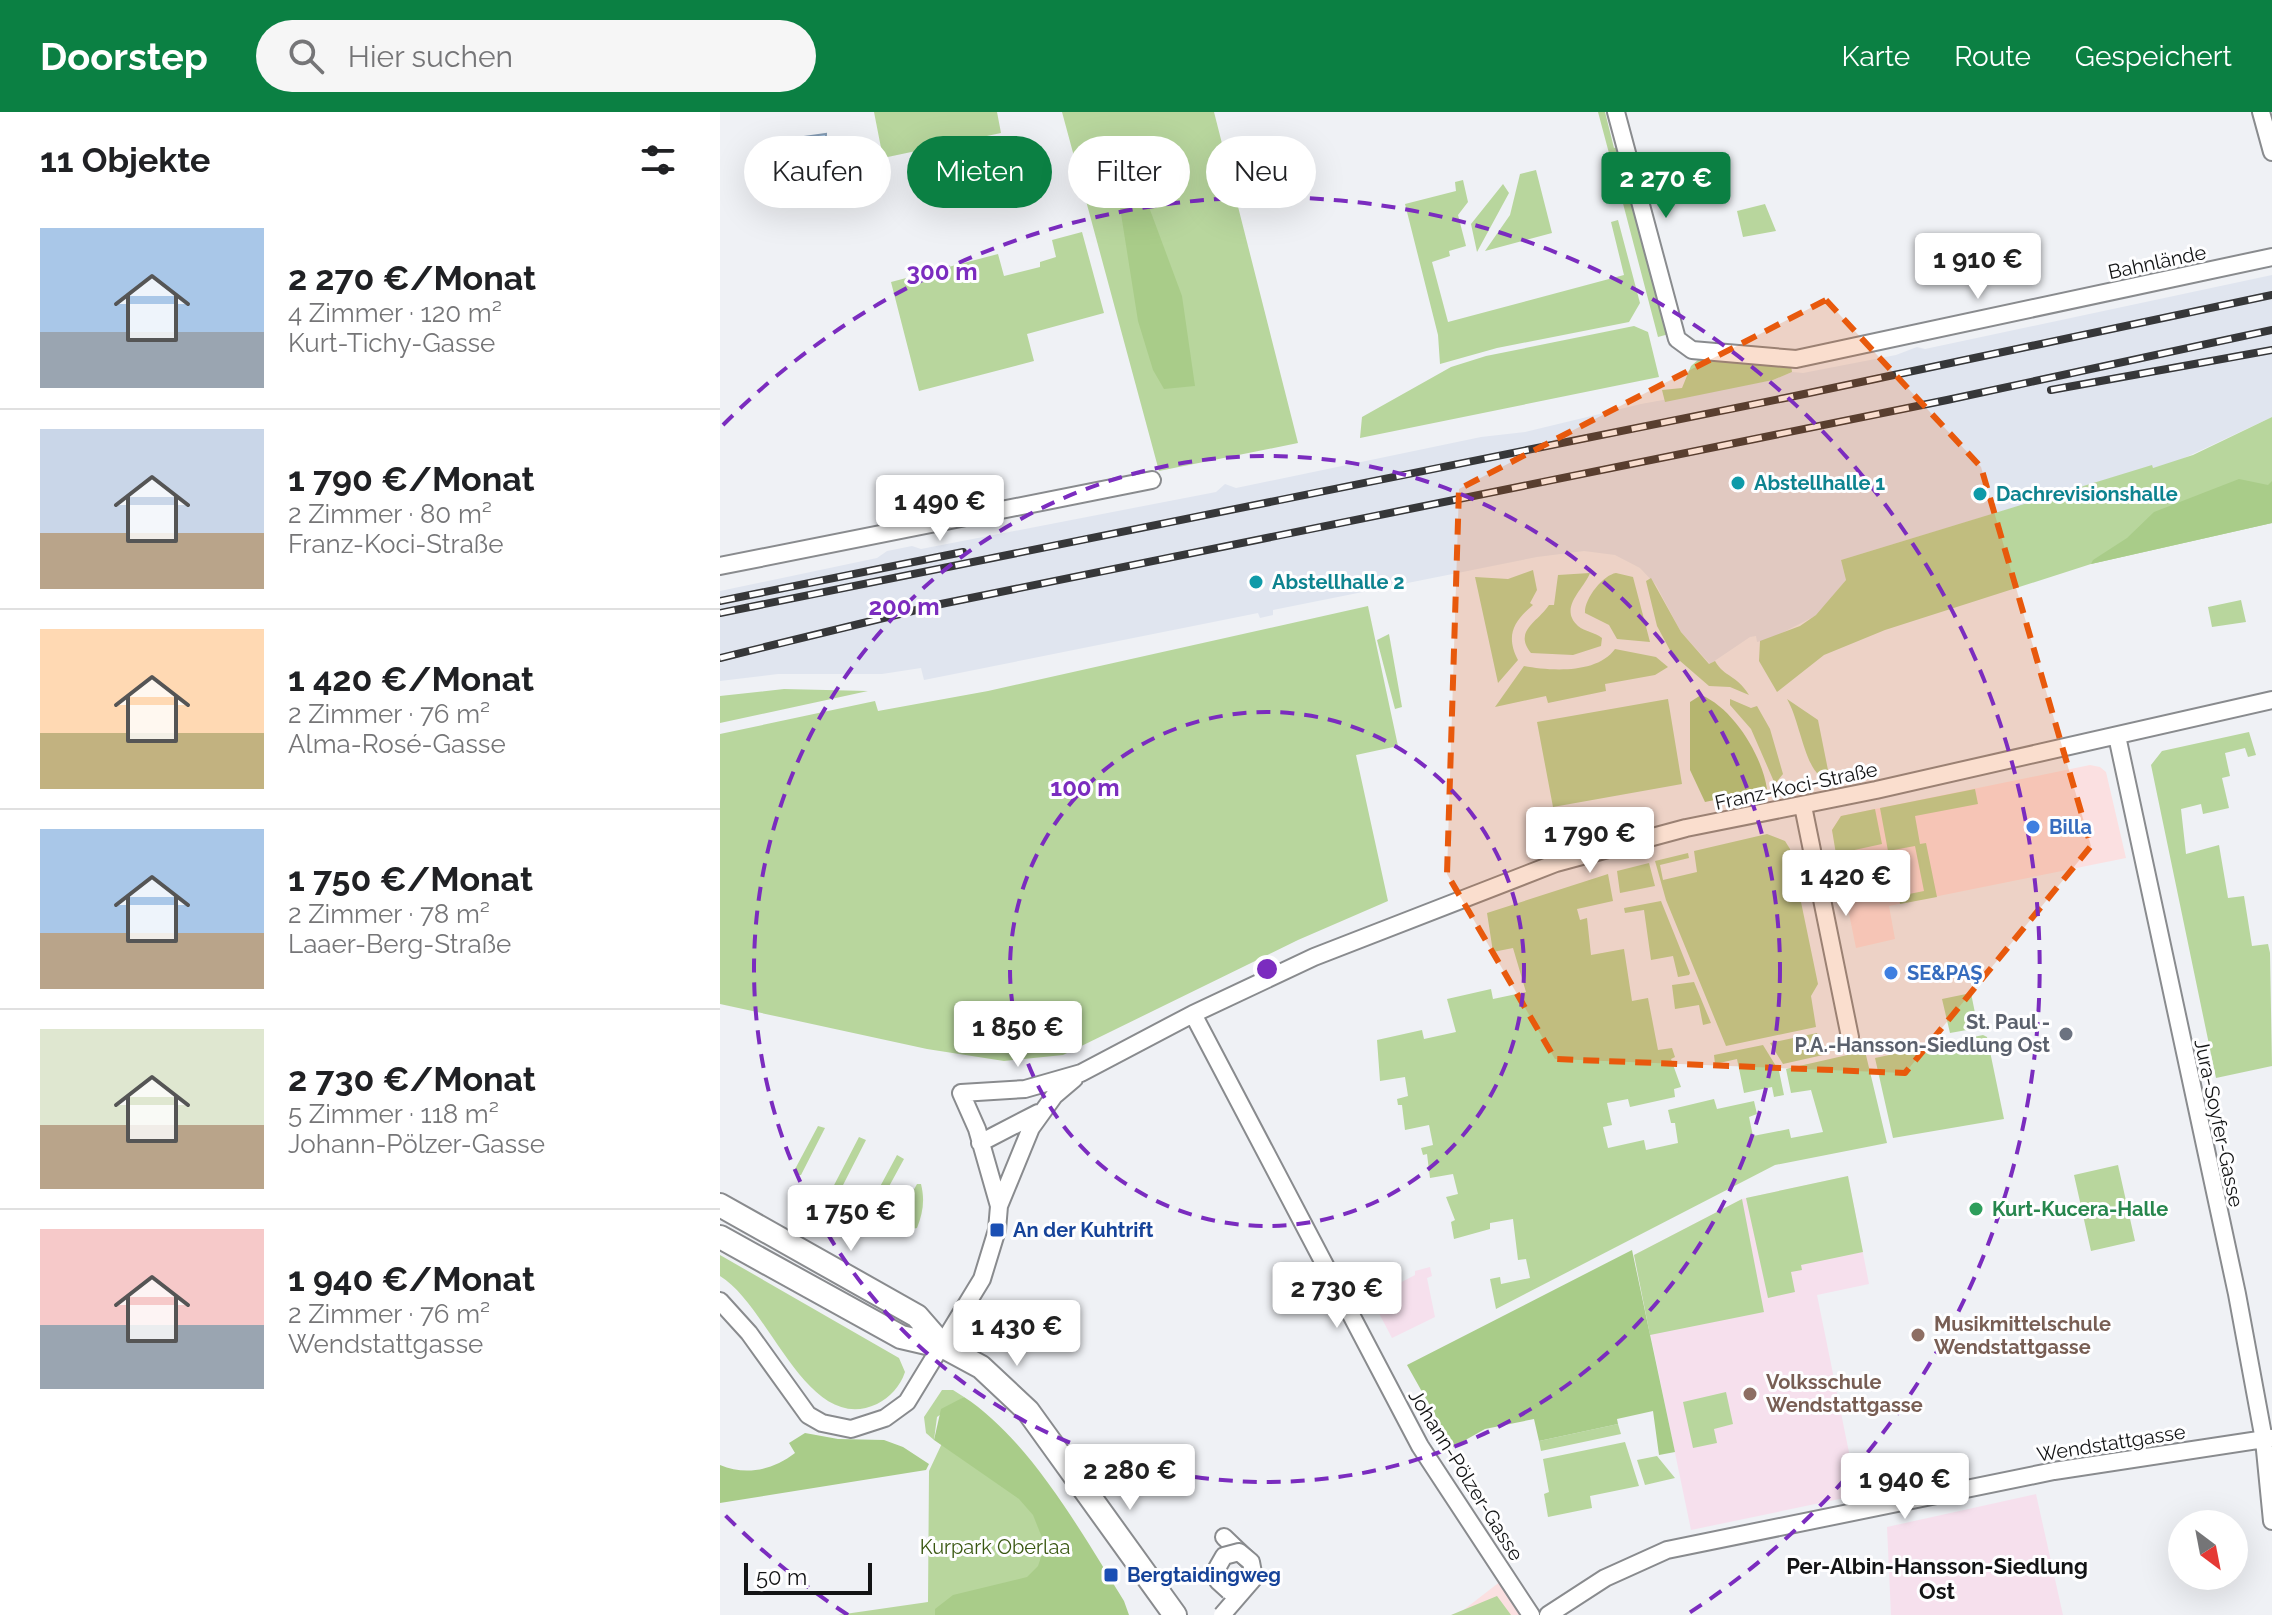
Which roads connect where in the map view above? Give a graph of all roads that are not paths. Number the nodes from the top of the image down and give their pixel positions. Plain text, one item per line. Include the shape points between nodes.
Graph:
1 (1616, 112) edge
2 (2261, 112) edge
3 (2272, 152) edge
4 (2272, 257) edge
5 (1152, 480) dead end
6 (720, 566) edge
7 (2272, 700) edge
8 (2117, 736) junction
9 (1803, 806) junction
10 (1193, 1014) junction
11 (1850, 1037) dead end
12 (1081, 1073) junction
13 (1043, 1110) junction
14 (980, 1143) junction
15 (720, 1205) edge
16 (999, 1206) junction
17 (720, 1237) edge
18 (720, 1301) edge
19 (944, 1347) junction
20 (2268, 1439) edge
21 (2272, 1521) edge
22 (1224, 1537) dead end
23 (1175, 1615) edge
24 (1222, 1615) edge
25 (1531, 1615) edge
26 (1548, 1615) edge

1 - 4 street, Bahnlände via 1677,339 1692,350 1796,359
2 - 3 street
5 - 6 street
7 - 8 street, Franz-Koci-Straße
8 - 9 street, Franz-Koci-Straße
8 - 20 street, Jura-Soyfer-Gasse
9 - 10 street, Franz-Koci-Straße via 1686,828 1556,863 1378,929
9 - 11 street
10 - 12 street, Franz-Koci-Straße
10 - 25 street, Johann-Pölzer-Gasse via 1420,1446
12 - 13 street, Franz-Koci-Straße
12 - 14 street, Franz-Koci-Straße via 1025,1089 961,1093
13 - 14 street, Franz-Koci-Straße
13 - 16 street, Franz-Koci-Straße
14 - 16 street, Franz-Koci-Straße
15 - 19 main road via 917,1316
16 - 19 street, Franz-Koci-Straße via 982,1279
17 - 19 main road via 901,1337
18 - 19 street, Franz-Koci-Straße via 808,1415 835,1427 869,1425 897,1411
19 - 23 main road via 981,1367 1028,1411
20 - 21 street, Jura-Soyfer-Gasse
20 - 26 street, Wendstattgasse via 2054,1471 1667,1550 1605,1578
22 - 24 street, bridge via 1247,1558 1255,1573 1253,1582 1246,1588 1229,1591 1218,1581 1216,1570 1224,1556 1239,1552 1251,1562 1254,1578

